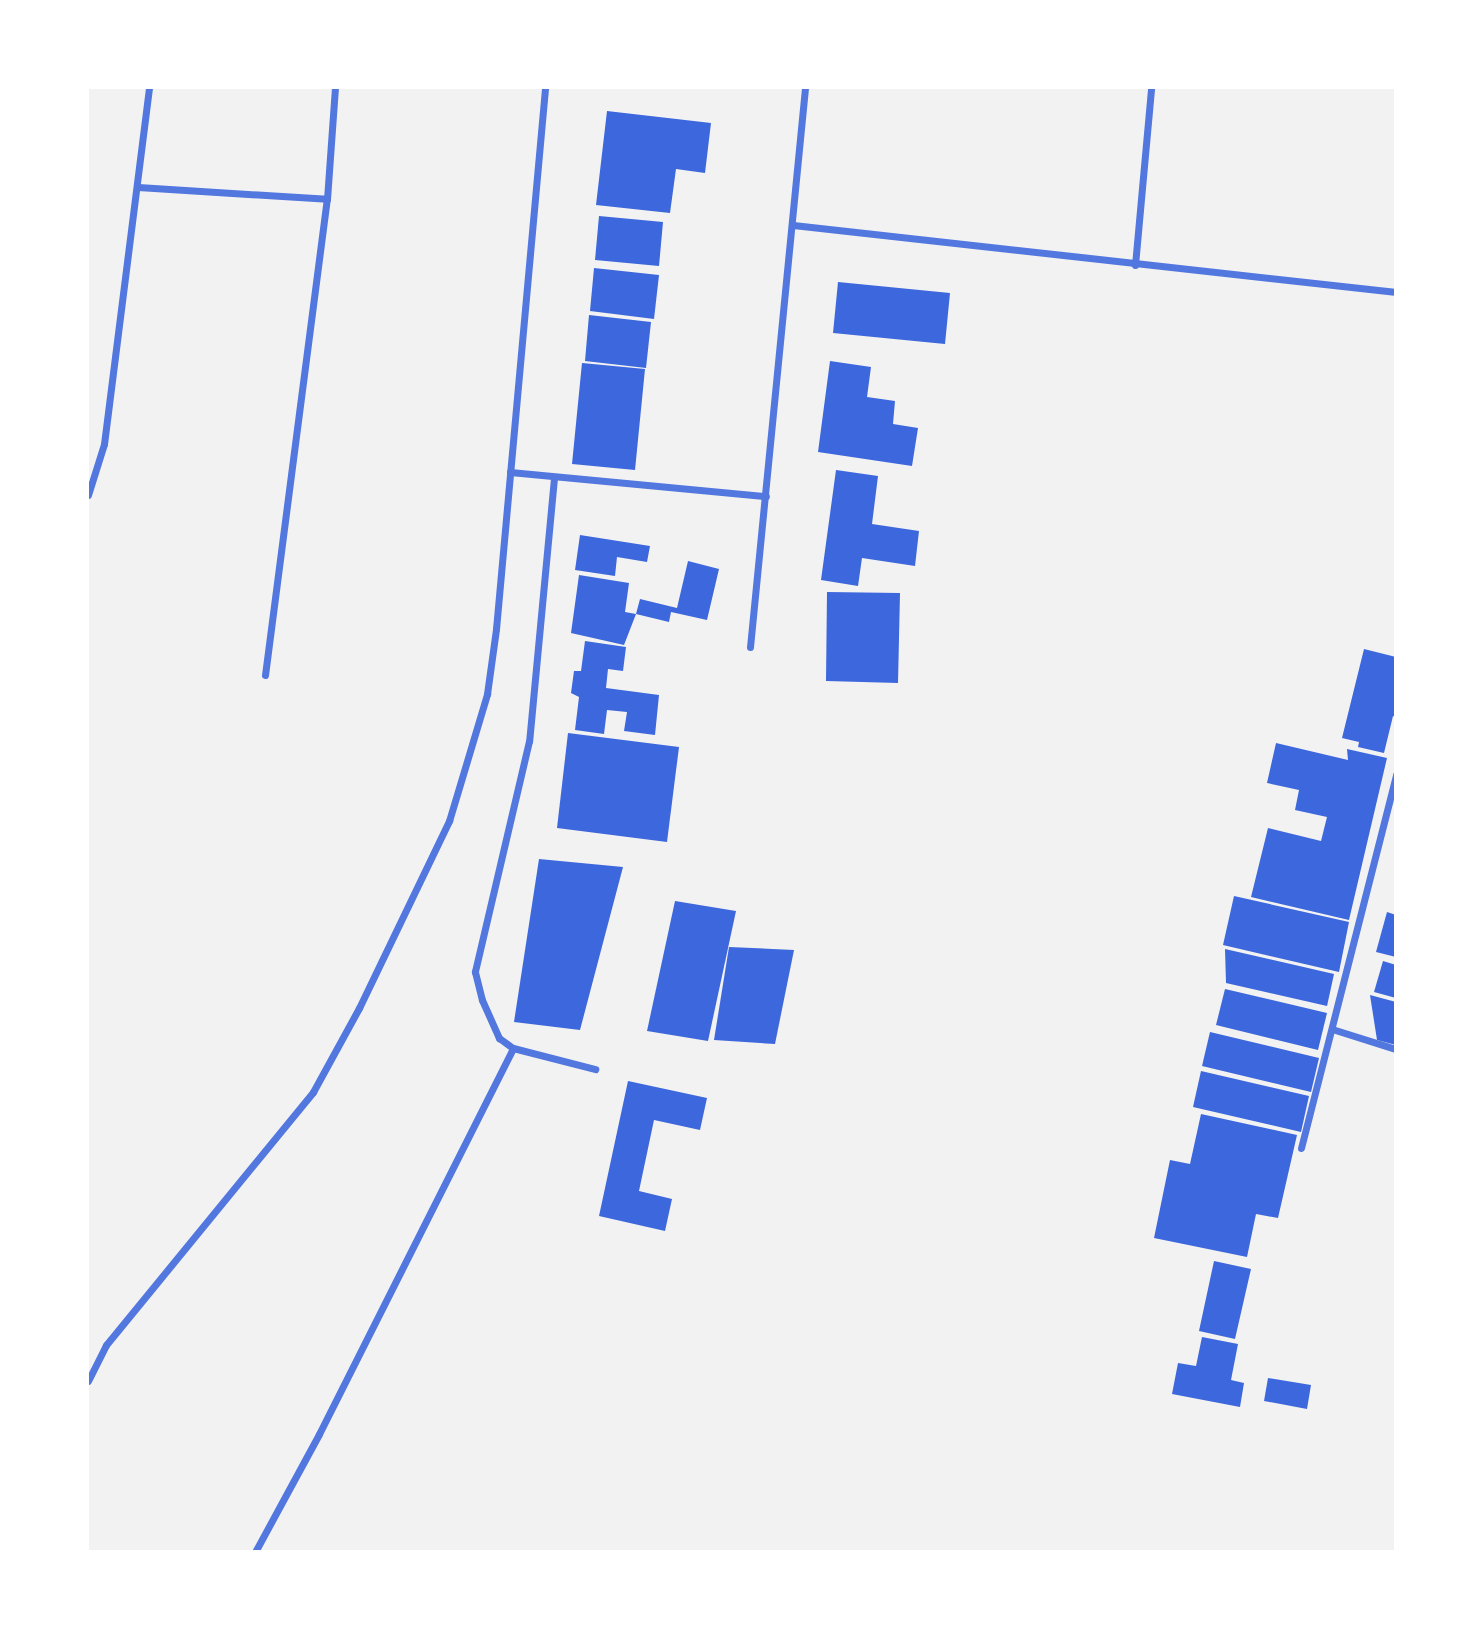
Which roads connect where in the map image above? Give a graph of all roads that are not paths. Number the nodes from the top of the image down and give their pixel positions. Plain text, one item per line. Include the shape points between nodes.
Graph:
1 (149, 88) edge
2 (335, 88) edge
3 (545, 88) edge
4 (805, 88) edge
5 (1151, 88) edge
6 (138, 187) junction
7 (327, 199) junction
8 (793, 225) junction
9 (1135, 265) junction
10 (1395, 292) edge
11 (510, 472) junction
12 (554, 478) junction
13 (88, 495) edge
14 (766, 496) junction
15 (750, 647) dead end
16 (265, 675) dead end
17 (1395, 774) edge
18 (1332, 1029) junction
19 (513, 1048) junction
20 (1395, 1049) edge
21 (595, 1069) dead end
22 (1301, 1148) dead end
23 (88, 1381) edge
24 (255, 1552) edge

1 - 6 street
2 - 7 street
3 - 11 street
4 - 8 street
5 - 9 street
6 - 7 street
6 - 13 street via 104,444
7 - 16 street
8 - 9 street
8 - 14 street
9 - 10 street
11 - 12 street
11 - 23 street via 487,694 449,821 313,1092 106,1345
12 - 14 street
12 - 19 street via 529,741 475,972 499,1038
14 - 15 street
17 - 18 street
18 - 20 street
18 - 22 street
19 - 21 street
19 - 24 street

